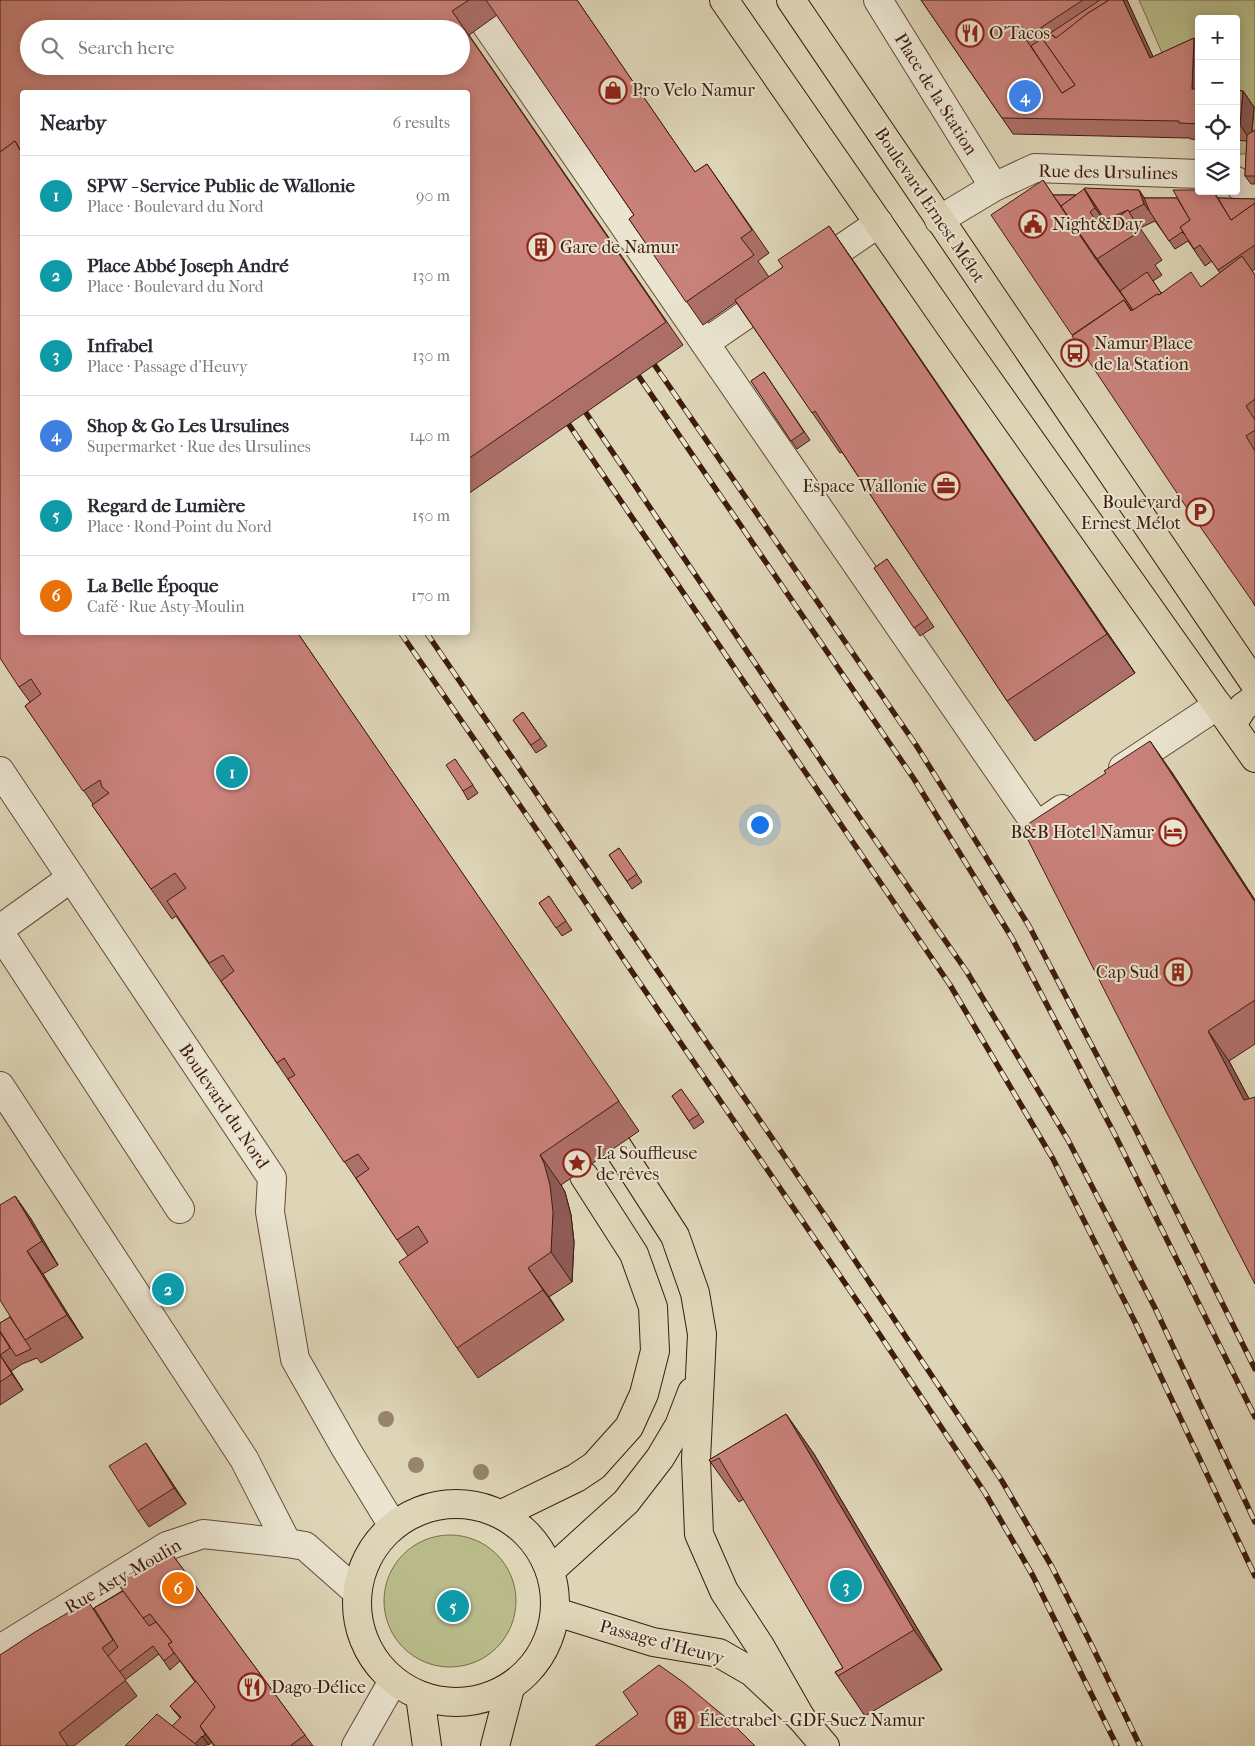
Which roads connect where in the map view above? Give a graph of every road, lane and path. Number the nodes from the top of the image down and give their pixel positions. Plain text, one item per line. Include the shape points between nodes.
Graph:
1 (469, 0) edge
2 (724, 0) edge
3 (791, 0) edge
4 (878, 0) edge
5 (1195, 174) edge
6 (994, 187) junction
7 (939, 220) junction
8 (879, 223) junction
9 (705, 343) junction
10 (1255, 684) edge
11 (1255, 700) edge
12 (1225, 715) junction
13 (1255, 758) edge
14 (0, 771) edge
15 (1106, 780) edge
16 (1082, 796) edge
17 (72, 878) junction
18 (0, 931) edge
19 (0, 1086) edge
20 (617, 1146) dead end
21 (584, 1176) dead end
22 (180, 1209) dead end
23 (699, 1372) junction
24 (502, 1514) junction
25 (393, 1526) junction
26 (287, 1542) junction
27 (550, 1571) junction
28 (357, 1592) junction
29 (556, 1612) junction
30 (0, 1649) edge
31 (393, 1681) junction
32 (510, 1688) junction
33 (420, 1696) junction
34 (801, 1718) junction
35 (356, 1746) edge
36 (427, 1746) edge
37 (496, 1746) edge
38 (826, 1746) edge

1 - 9 street
2 - 8 main road
3 - 7 main road, Boulevard Ernest Mélot
4 - 6 street, Place de la Station
5 - 6 street, Rue des Ursulines via 1035,168
6 - 7 street, Rue des Ursulines
7 - 10 main road, Boulevard Ernest Mélot
8 - 9 street
8 - 12 main road
9 - 16 street via 1037,826
11 - 12 main road
12 - 13 main road
12 - 15 street
14 - 17 street, Boulevard du Nord
17 - 18 street
17 - 25 street, Boulevard du Nord via 272,1178 270,1212 295,1360
18 - 22 street
19 - 26 street via 244,1459
20 - 23 main road via 674,1236 695,1293 702,1334
21 - 24 main road via 634,1254 653,1307 655,1352 644,1394 629,1427 594,1466
23 - 27 main road via 679,1426 660,1458 626,1502
23 - 34 main road via 696,1460 699,1534 724,1591
24 - 25 main road via 474,1505 446,1504 418,1511
24 - 27 main road via 532,1538
25 - 28 main road via 368,1556
26 - 28 street, Rue Asty-Moulin via 305,1546
26 - 30 street, Rue Asty-Moulin via 203,1534 167,1546
27 - 29 main road
28 - 31 main road via 362,1633 372,1656
29 - 32 main road via 549,1642 533,1668
29 - 34 main road, Passage d'Heuvy via 653,1642 719,1653 752,1672
31 - 33 main road
31 - 35 street
32 - 33 main road via 481,1700 450,1703
32 - 37 main road
33 - 36 main road
34 - 38 main road, Passage d'Heuvy

